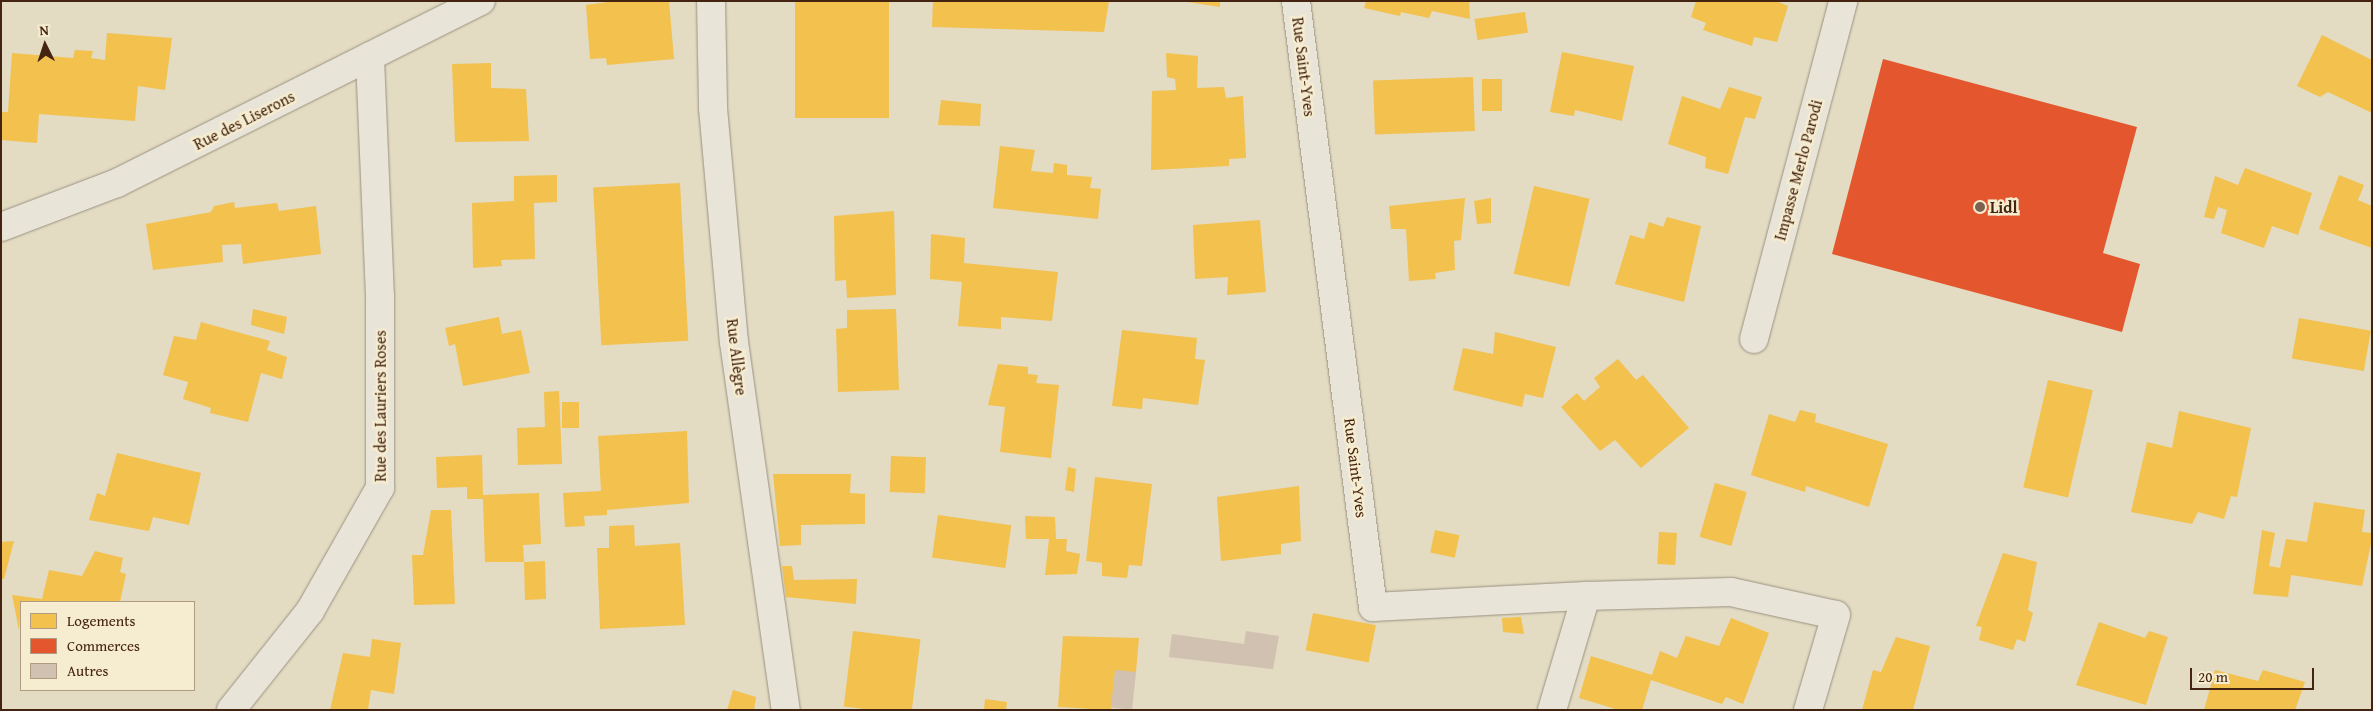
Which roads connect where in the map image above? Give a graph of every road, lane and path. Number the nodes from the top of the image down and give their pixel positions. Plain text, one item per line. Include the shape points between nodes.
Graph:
1 (481, 1) edge
2 (711, 1) edge
3 (1296, 1) edge
4 (1843, 1) edge
5 (370, 56) junction
6 (1, 227) edge
7 (1754, 340) dead end
8 (1586, 596) junction
9 (231, 710) edge
10 (786, 710) edge
11 (1552, 710) edge
12 (1808, 710) edge

1 - 5 street, Rue des Liserons
2 - 10 street, Rue Allègre via 713,108 734,342
3 - 8 street, Rue Saint-Yves via 1373,607
4 - 7 street, Impasse Merlo Parodi
5 - 6 street, Rue des Liserons via 117,183
5 - 9 street, Rue des Lauriers Roses via 380,297 380,488 310,611
8 - 11 street
8 - 12 street via 1731,592 1836,615

